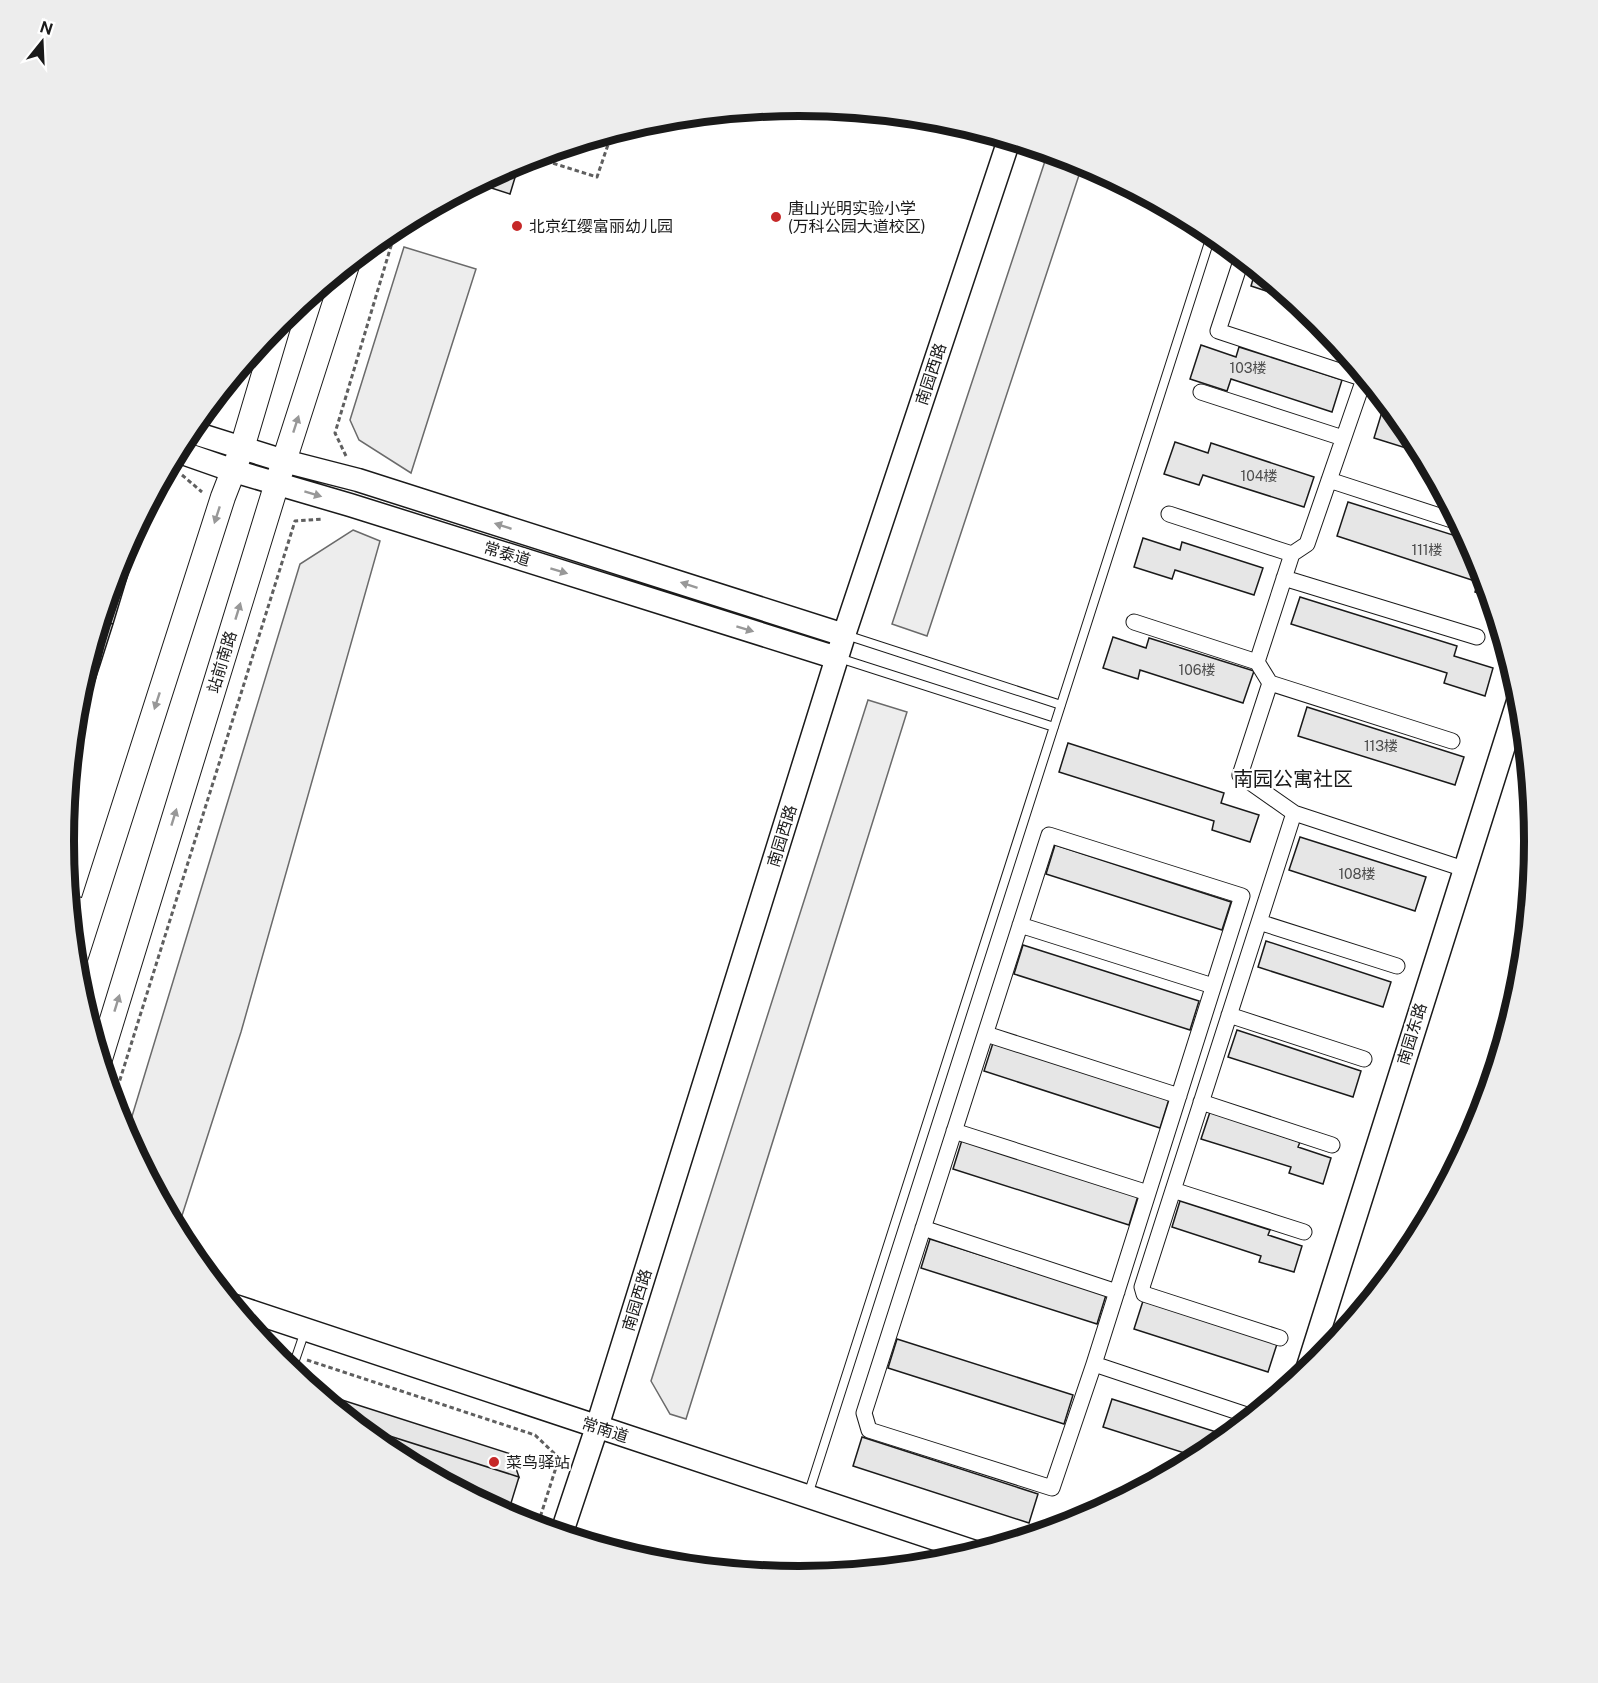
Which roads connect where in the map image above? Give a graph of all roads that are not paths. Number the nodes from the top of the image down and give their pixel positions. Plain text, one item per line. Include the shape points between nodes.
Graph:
1 (1007, 147) edge
2 (1209, 243) edge
3 (1240, 265) edge
4 (343, 278) edge
5 (273, 342) edge
6 (1357, 379) edge
7 (1364, 387) edge
8 (1201, 392) dead end
9 (201, 430) edge
10 (1343, 438) junction
11 (238, 460) junction
12 (182, 461) edge
13 (281, 472) junction
14 (1329, 480) junction
15 (1169, 514) dead end
16 (1449, 519) edge
17 (1292, 554) junction
18 (1284, 578) junction
19 (1134, 622) dead end
20 (844, 635) junction
21 (1477, 637) dead end
22 (837, 658) junction
23 (1257, 662) junction
24 (1270, 683) junction
25 (1061, 705) junction
26 (1513, 716) edge
27 (1054, 727) junction
28 (1452, 741) dead end
29 (1294, 813) junction
30 (1464, 869) junction
31 (76, 901) edge
32 (92, 906) junction
33 (1259, 922) junction
34 (1020, 925) junction
35 (81, 941) edge
36 (1397, 966) dead end
37 (1213, 986) junction
38 (1229, 1015) junction
39 (986, 1034) junction
40 (104, 1047) edge
41 (1364, 1059) dead end
42 (1179, 1096) junction
43 (1201, 1102) junction
44 (954, 1131) junction
45 (1332, 1145) dead end
46 (1173, 1190) junction
47 (1148, 1193) junction
48 (923, 1228) junction
49 (1304, 1232) dead end
50 (1117, 1292) junction
51 (245, 1309) edge
52 (305, 1329) junction
53 (1280, 1338) dead end
54 (1311, 1355) edge
55 (294, 1363) edge
56 (1094, 1364) junction
57 (1244, 1414) edge
58 (597, 1427) junction
59 (808, 1497) junction
60 (564, 1527) edge
61 (964, 1547) edge

1 - 20 street, 南园西路
2 - 25 lane
3 - 6 street via 1218,331
13 -> 4 main road, 站前南路
5 - 11 main road
7 - 10 street
8 - 10 street
9 - 11 street, 常泰道
10 - 14 street
11 - 12 street, 常泰道
11 - 13 street, 常泰道
11 -> 32 main road
20 -> 13 street, 常泰道 via 358,480
13 -> 22 street, 常泰道
40 -> 13 main road, 站前南路
14 - 16 street
14 - 17 street via 1307,544
15 - 17 street
17 - 18 street
18 - 21 street
18 - 23 street
19 - 23 street
20 - 22 street, 南园西路
20 - 25 lane
22 - 27 lane
22 - 58 street, 南园西路
23 - 24 street
24 - 28 street
24 - 29 street via 1240,775
25 - 27 lane
26 - 30 street, 南园东路
27 - 59 lane
29 - 30 street
29 - 33 street
30 - 54 street, 南园东路
31 - 32 lane
32 - 35 main road
33 - 36 street
33 - 38 street
34 - 37 street
34 - 37 street via 1049,835 1231,892 1242,896
34 - 39 street
37 - 42 street
38 - 41 street
38 - 43 street
39 - 42 street
39 - 44 street
42 - 47 street
43 - 45 street
43 - 46 street
44 - 47 street
44 - 48 street
46 - 49 street
46 - 53 street via 1142,1287 1144,1294
47 - 50 street
48 - 50 street
48 - 56 street via 864,1413 869,1430 1052,1488
50 - 56 street
51 - 52 street, 常南道
52 - 55 lane
52 - 58 street, 常南道
56 - 57 street
58 - 59 street, 常南道
58 - 60 street, 南园西路
59 - 61 street, 常南道

